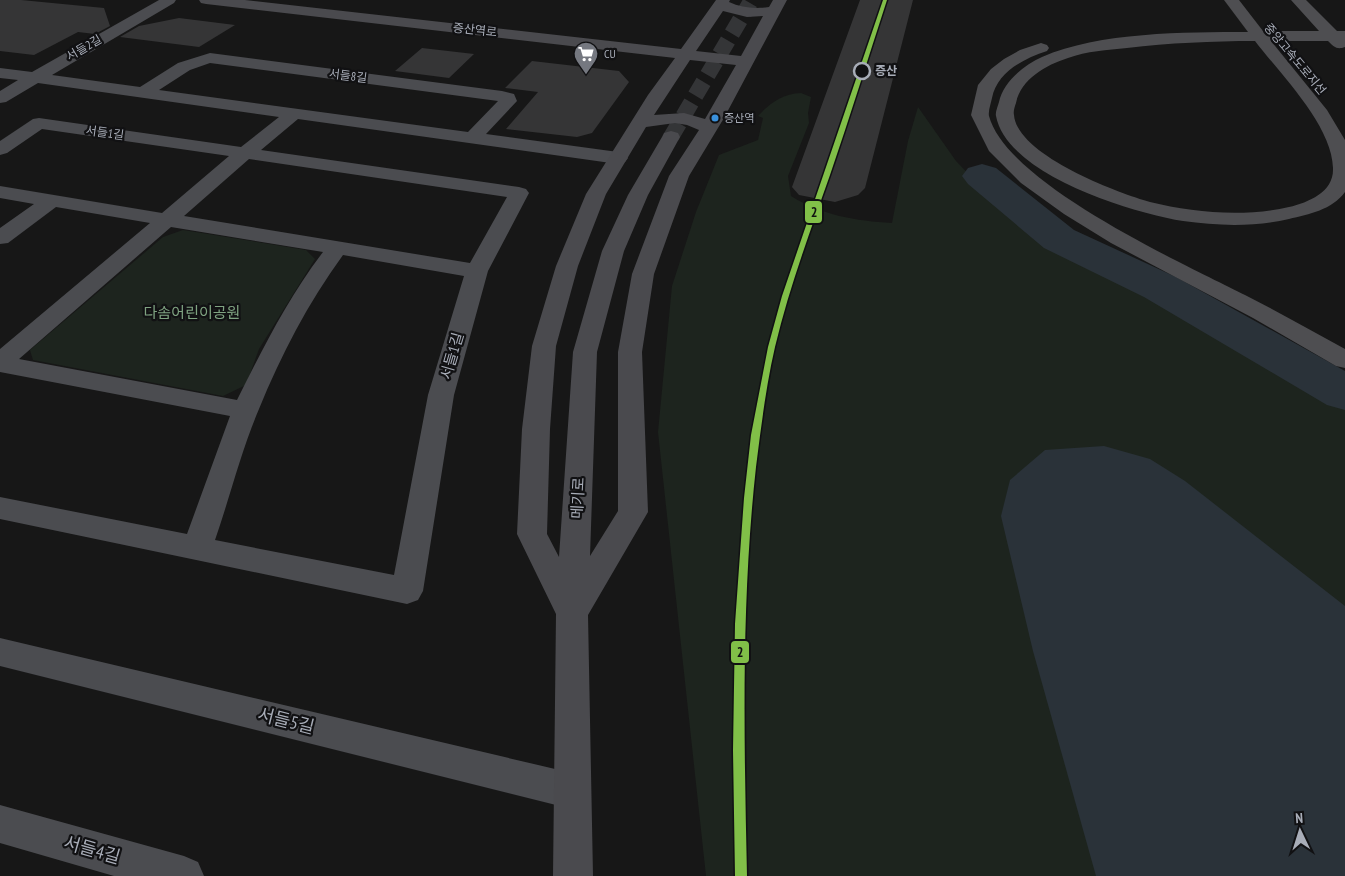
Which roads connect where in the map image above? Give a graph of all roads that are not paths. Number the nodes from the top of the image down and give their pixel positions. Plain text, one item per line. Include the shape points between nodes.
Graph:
1 (169, 0) edge
2 (206, 0) edge
3 (1231, 0) edge
4 (1244, 0) edge
5 (1298, 0) edge
6 (722, 2) edge
7 (777, 5) edge
8 (1345, 29) edge
9 (1345, 36) edge
10 (1113, 39) junction
11 (1345, 49) edge
12 (686, 54) junction
13 (745, 61) junction
14 (0, 73) edge
15 (34, 77) junction
16 (144, 92) junction
17 (0, 98) edge
18 (1332, 104) dead end
19 (294, 114) junction
20 (640, 122) junction
21 (709, 128) junction
22 (474, 137) junction
23 (670, 137) tunnel mouth
24 (0, 148) edge
25 (246, 152) junction
26 (618, 158) junction
27 (0, 192) edge
28 (51, 201) junction
29 (166, 220) junction
30 (0, 238) edge
31 (336, 249) junction
32 (477, 271) junction
33 (1345, 360) edge
34 (0, 363) edge
35 (245, 410) junction
36 (0, 508) edge
37 (197, 549) junction
38 (572, 613) junction
39 (0, 652) edge
40 (572, 791) junction
41 (0, 824) edge
42 (184, 876) edge
43 (573, 876) edge

1 - 15 street, 서들2길
2 - 12 street, 증산역로
3 - 10 highway via 1323,117 1342,154 1344,172 1340,186 1329,198 1312,206 1291,213 1255,217 1185,215 1146,207 1090,187 1030,153 1008,127 1005,103 1013,88 1038,65
4 - 18 highway, 중앙고속도로지선
5 - 11 highway
6 - 7 street via 730,10 744,12 764,13
6 - 12 street
7 - 13 street
8 - 10 highway via 1186,28
9 - 10 highway
10 - 33 highway via 1067,41 1038,49 998,71 980,93 978,103 986,136 996,150 1061,204
12 - 13 street, 증산역로
12 - 20 street
13 - 21 street
14 - 15 street
15 - 16 street
15 - 17 street, 서들2길
16 - 19 street
16 - 22 street, 서들8길 via 190,63 210,58 508,98
19 - 22 street
19 - 25 street
20 - 21 street via 677,117 697,121
20 - 26 street
21 - 38 street via 679,176 643,274 630,352 633,512
22 - 26 street
23 - 38 street, 메기로 via 638,195 613,252 585,352
24 - 25 street, 서들1길 via 39,123
25 - 29 street
25 - 32 street, 서들1길 via 519,193
26 - 38 street via 596,194 567,266 543,355 532,534
27 - 28 street
28 - 29 street
28 - 30 street
29 - 31 street
29 - 34 street
31 - 32 street
31 - 35 street via 286,325
32 - 37 street, 서들1길 via 441,395 407,591
34 - 35 street
35 - 37 street
36 - 37 street, 서들1길
38 - 40 street, 메기로
39 - 40 street, 서들5길
40 - 43 street, 메기로
41 - 42 street, 서들4길

